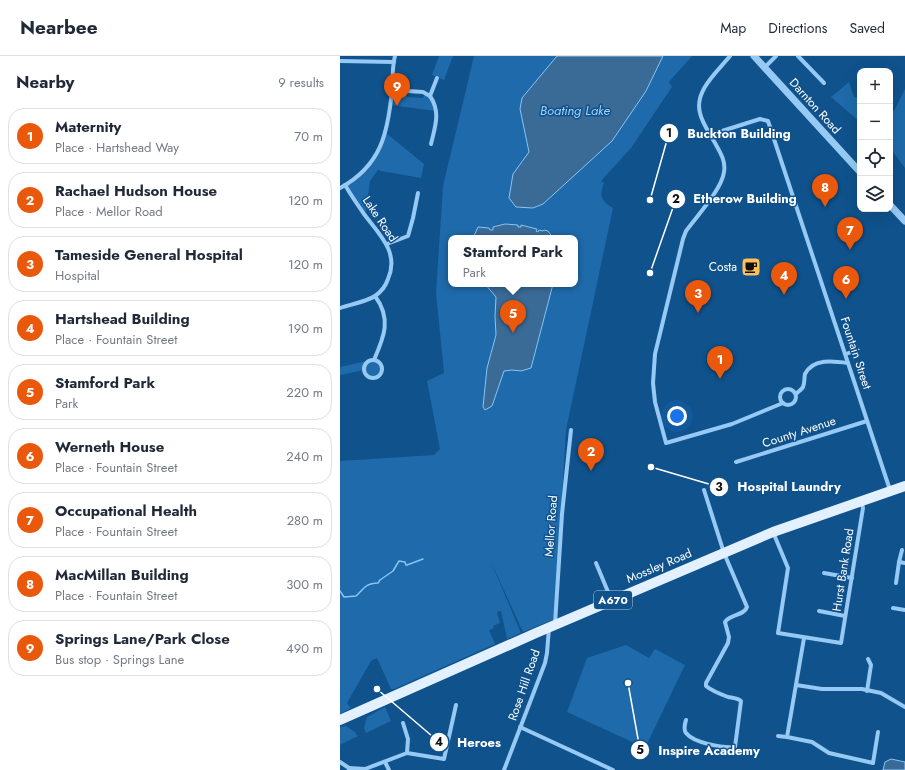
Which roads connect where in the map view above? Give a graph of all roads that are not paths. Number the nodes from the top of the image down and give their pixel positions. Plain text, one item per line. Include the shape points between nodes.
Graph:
1 (395, 56) edge
2 (730, 56) edge
3 (754, 56) edge
4 (776, 56) edge
5 (798, 56) edge
6 (340, 61) edge
7 (394, 62) junction
8 (765, 67) junction
9 (437, 78) dead end
10 (824, 83) dead end
11 (392, 90) junction
12 (430, 96) junction
13 (712, 137) junction
14 (431, 144) dead end
15 (857, 169) edge
16 (345, 185) junction
17 (340, 188) edge
18 (418, 193) dead end
19 (893, 208) edge
20 (905, 221) edge
21 (387, 244) junction
22 (375, 296) junction
23 (340, 308) edge
24 (854, 351) dead end
25 (846, 354) junction
26 (374, 360) junction
27 (848, 363) junction
28 (796, 394) junction
29 (783, 403) junction
30 (868, 421) junction
31 (571, 430) dead end
32 (736, 462) dead end
33 (905, 486) edge
34 (704, 490) dead end
35 (891, 490) junction
36 (860, 501) junction
37 (773, 532) junction
38 (902, 550) dead end
39 (724, 553) junction
40 (899, 562) junction
41 (596, 563) dead end
42 (905, 563) edge
43 (824, 573) dead end
44 (852, 578) junction
45 (896, 583) dead end
46 (612, 600) junction
47 (893, 608) dead end
48 (905, 610) edge
49 (819, 611) dead end
50 (845, 616) junction
51 (552, 626) junction
52 (804, 638) junction
53 (868, 659) dead end
54 (796, 686) junction
55 (868, 690) junction
56 (456, 705) dead end
57 (905, 707) edge
58 (340, 720) edge
59 (686, 720) dead end
60 (403, 723) dead end
61 (520, 727) junction
62 (878, 732) dead end
63 (778, 736) dead end
64 (787, 737) junction
65 (407, 753) junction
66 (340, 762) edge
67 (385, 762) junction
68 (349, 769) edge
69 (389, 770) edge
70 (504, 770) edge
71 (613, 770) edge

1 - 7 street
2 - 13 street via 703,88 698,99 700,113
3 - 8 street, Darnton Road
4 - 8 street
5 - 10 street
6 - 7 street
7 - 11 street
8 - 15 street, Darnton Road
9 - 12 street
11 - 12 street via 422,92
11 - 16 street via 383,141 368,168
12 - 14 street via 436,106 437,119
13 - 25 street, Fountain Street via 722,131 760,119 768,121
13 - 29 street via 722,154 724,172 718,188 686,231 655,354 655,402 666,443 732,424
16 - 17 street
16 - 21 street, Lake Road
18 - 21 street via 408,236
19 - 20 street
21 - 22 street, Lake Road via 391,270 385,286
22 - 23 street
22 - 26 street via 382,309 385,327
24 - 25 street
25 - 27 street, Fountain Street
26 - 26 street via 367,362 364,370 366,375 374,379 380,376 383,370 379,362
27 - 28 street via 828,361 810,368 805,375 803,387
27 - 30 street, Fountain Street
28 - 29 street via 794,404
28 - 29 street via 792,390 784,390 780,397
30 - 32 street, County Avenue
30 - 35 street, Fountain Street
31 - 51 street, Mellor Road
33 - 35 main road, Mossley Road / A670
34 - 39 street
35 - 36 main road, Mossley Road / A670
36 - 37 main road, Mossley Road / A670
36 - 44 street, Hurst Bank Road via 863,508
37 - 39 main road, Mossley Road / A670
37 - 52 street via 788,568 778,633
38 - 40 street
39 - 46 main road, Mossley Road / A670
39 - 59 street via 747,607 745,611 727,618 725,622 728,643 715,664 706,686 741,701 735,747 721,747 696,740 686,733
40 - 42 street
40 - 45 street
41 - 46 street
43 - 44 street
44 - 50 street, Hurst Bank Road
46 - 51 main road, Mossley Road / A670
47 - 48 street
49 - 50 street
50 - 52 street, Hurst Bank Road via 841,643
51 - 58 main road, Mossley Road / A670
51 - 61 street, Rose Hill Road via 544,664
52 - 54 street
53 - 55 street via 872,664
54 - 55 street
54 - 64 street
55 - 57 street via 881,693
56 - 65 street via 444,759
60 - 65 street via 408,739
61 - 70 street, Rose Hill Road
61 - 71 street
62 - 64 street via 873,763 830,753 812,742
63 - 64 street
65 - 67 street
66 - 68 street
67 - 68 street via 365,769
67 - 69 street

